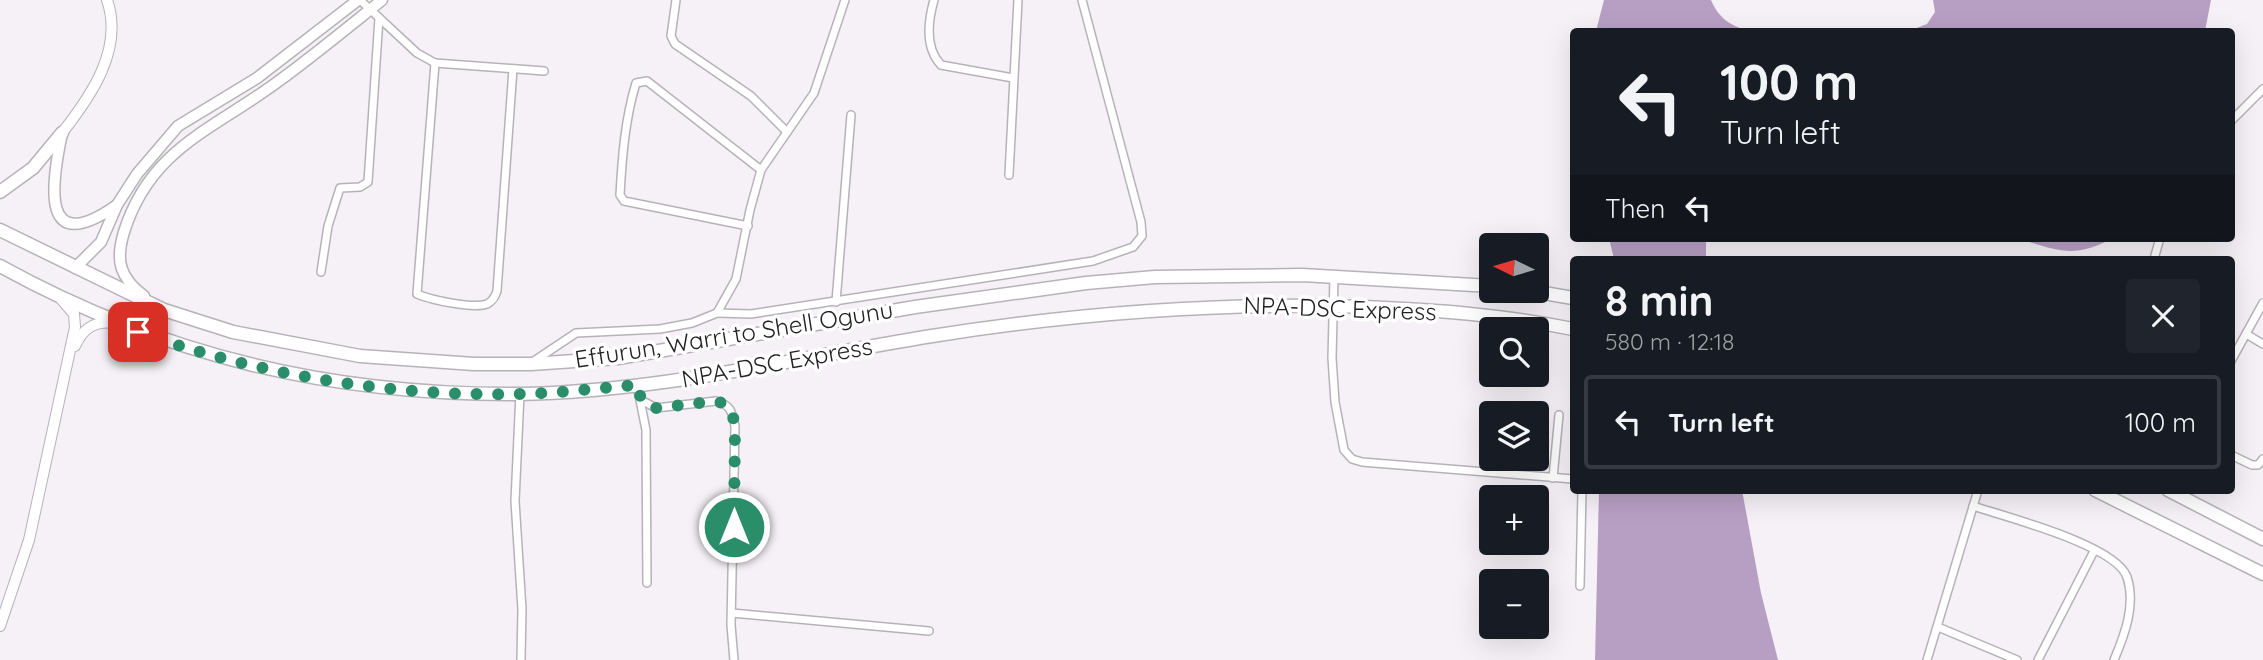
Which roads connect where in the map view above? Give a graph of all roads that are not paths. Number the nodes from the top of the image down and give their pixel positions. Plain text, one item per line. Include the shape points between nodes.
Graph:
1 (107, 0) edge
2 (359, 0) edge
3 (382, 0) edge
4 (676, 0) edge
5 (845, 0) edge
6 (934, 0) edge
7 (1018, 0) edge
8 (1082, 0) edge
9 (370, 9) junction
10 (379, 18) junction
11 (435, 63) junction
12 (513, 69) junction
13 (544, 71) dead end
14 (1013, 78) junction
15 (2263, 89) edge
16 (851, 115) dead end
17 (2235, 117) edge
18 (787, 132) junction
19 (62, 133) junction
20 (761, 170) junction
21 (1009, 175) dead end
22 (0, 192) edge
23 (117, 205) junction
24 (748, 226) junction
25 (0, 230) edge
26 (0, 266) edge
27 (75, 268) junction
28 (321, 272) dead end
29 (1334, 277) junction
30 (1479, 285) edge
31 (1549, 294) edge
32 (1570, 297) edge
33 (60, 298) junction
34 (836, 302) junction
35 (2263, 303) edge
36 (1334, 306) junction
37 (164, 310) junction
38 (717, 313) junction
39 (118, 324) junction
40 (1570, 328) edge
41 (2246, 334) junction
42 (2263, 344) edge
43 (2235, 354) edge
44 (68, 359) junction
45 (531, 364) junction
46 (638, 385) junction
47 (520, 394) junction
48 (641, 400) junction
49 (1559, 415) dead end
50 (2235, 457) edge
51 (2263, 459) edge
52 (1552, 478) junction
53 (1570, 479) edge
54 (1582, 494) edge
55 (1978, 494) edge
56 (2103, 494) edge
57 (2176, 494) edge
58 (1973, 506) junction
59 (2263, 540) edge
60 (2094, 551) junction
61 (2263, 574) edge
62 (647, 583) dead end
63 (1580, 586) dead end
64 (732, 613) junction
65 (0, 626) edge
66 (1938, 627) junction
67 (929, 631) dead end
68 (521, 660) edge
69 (734, 660) edge
70 (1927, 660) edge
71 (2017, 660) edge
72 (2038, 660) edge
73 (2114, 660) edge

1 - 19 street via 112,36 109,52 91,92
2 - 9 street
2 - 23 main road via 257,78 178,126 148,159
3 - 9 main road
4 - 18 street via 671,36 675,44 751,96
5 - 18 street via 814,93
6 - 14 street via 929,34 935,58 942,65
7 - 14 street
8 - 34 street via 1142,236 1133,247 1093,261
9 - 10 street
9 - 37 main road via 251,102 178,148 151,177 129,217 118,261 128,281
10 - 11 street
10 - 28 street via 368,182 340,188
11 - 12 street
11 - 12 street via 417,294 430,300 484,306 494,300 497,291
12 - 13 street
14 - 21 street
15 - 17 street
16 - 34 street
18 - 20 street
19 - 22 main road via 33,168
19 - 23 main road via 54,200 62,219 80,225
20 - 24 street
20 - 24 street via 647,81 636,83 622,170 620,195 624,201
23 - 27 main road via 101,242
24 - 38 street via 736,279
25 - 27 main road, Effurun, Warri to Shell Ogunu
26 - 33 main road, NPA-DSC Express
27 - 37 main road, Effurun, Warri to Shell Ogunu
29 - 30 main road, Effurun, Warri to Shell Ogunu
29 - 36 street
29 - 45 main road, Effurun, Warri to Shell Ogunu via 1227,274 1086,284 915,307 618,358
31 - 32 main road
33 - 39 main road, NPA-DSC Express
33 - 44 street via 75,320
34 - 38 street via 751,314
35 - 41 street
36 - 40 main road, NPA-DSC Express via 1469,313
36 - 46 main road, NPA-DSC Express via 1202,306 1077,316
36 - 52 street via 1335,402 1344,450 1352,458
37 - 45 main road, Effurun, Warri to Shell Ogunu via 233,332 360,356
38 - 45 street via 660,329 576,333
39 - 44 street via 91,325
39 - 47 main road, NPA-DSC Express via 180,346 297,375 414,390
41 - 42 street
41 - 43 street
44 - 65 street via 29,540
46 - 47 main road, NPA-DSC Express
46 - 48 street
47 - 68 street via 515,502
48 - 62 street via 646,430
48 - 64 street via 656,408 716,401 732,410
49 - 52 street
50 - 51 street via 2252,465
52 - 53 street
54 - 63 street
55 - 58 street
56 - 61 main road
57 - 59 main road
58 - 60 street via 2081,541
58 - 66 street
60 - 72 street
60 - 73 street via 2126,574 2131,600 2126,631
64 - 67 street
64 - 69 street
66 - 70 street
66 - 71 street

